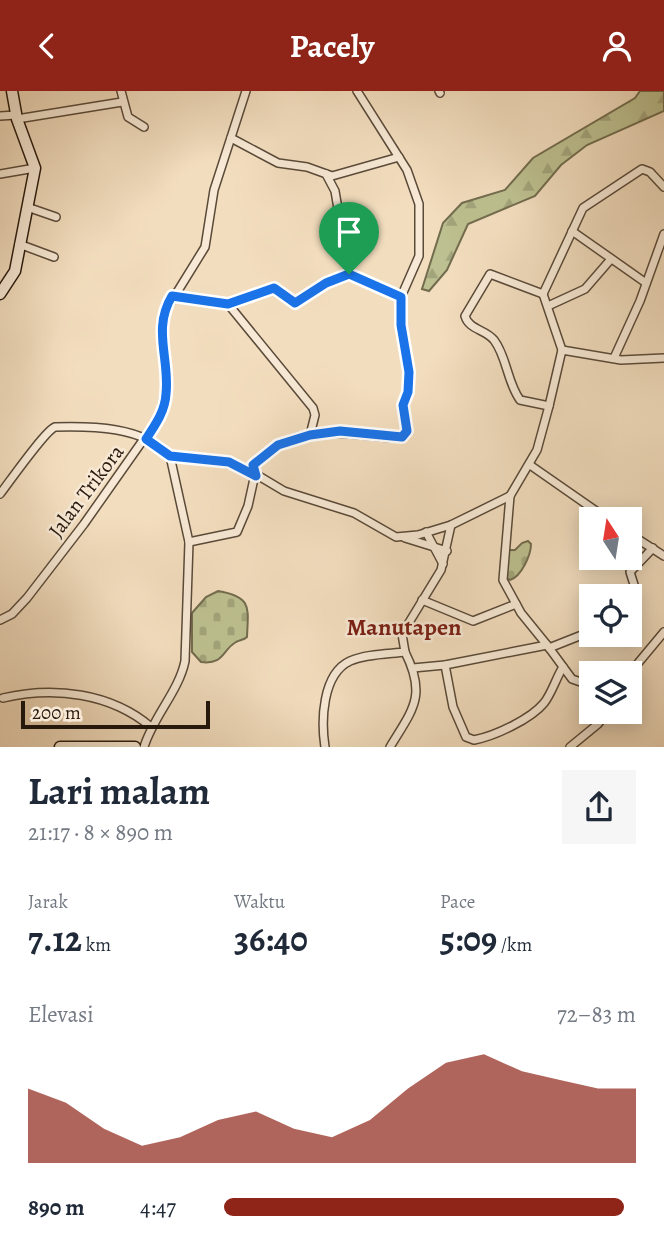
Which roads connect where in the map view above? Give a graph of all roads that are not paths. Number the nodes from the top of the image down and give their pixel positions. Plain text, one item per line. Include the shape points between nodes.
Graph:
1 (12, 91) edge
2 (121, 91) edge
3 (246, 91) edge
4 (357, 91) edge
5 (122, 102) junction
6 (0, 115) edge
7 (17, 117) junction
8 (144, 127) dead end
9 (232, 138) junction
10 (399, 157) junction
11 (35, 168) junction
12 (0, 174) edge
13 (325, 174) junction
14 (664, 187) edge
15 (27, 207) junction
16 (56, 217) dead end
17 (572, 231) junction
18 (664, 235) edge
19 (19, 244) junction
20 (54, 257) dead end
21 (611, 259) junction
22 (349, 274) junction
23 (646, 283) junction
24 (0, 294) edge
25 (543, 295) junction
26 (172, 296) junction
27 (401, 297) junction
28 (228, 304) junction
29 (548, 306) junction
30 (562, 350) junction
31 (614, 358) junction
32 (664, 358) edge
33 (549, 406) junction
34 (310, 435) junction
35 (146, 439) junction
36 (170, 456) junction
37 (530, 465) junction
38 (250, 467) junction
39 (256, 476) junction
40 (0, 494) edge
41 (510, 496) junction
42 (590, 507) edge
43 (452, 525) junction
44 (426, 532) junction
45 (405, 537) junction
46 (642, 541) edge
47 (189, 542) junction
48 (434, 547) junction
49 (653, 548) junction
50 (447, 551) junction
51 (664, 556) edge
52 (443, 564) junction
53 (633, 584) edge
54 (422, 600) junction
55 (516, 604) junction
56 (0, 620) edge
57 (664, 632) edge
58 (579, 636) edge
59 (548, 647) junction
60 (405, 652) junction
61 (640, 661) edge
62 (445, 665) junction
63 (562, 667) junction
64 (413, 668) junction
65 (579, 681) edge
66 (3, 698) dead end
67 (598, 724) edge
68 (151, 727) junction
69 (397, 735) junction
70 (60, 747) edge
71 (135, 747) edge
72 (144, 747) edge
73 (325, 747) edge
74 (390, 747) edge
75 (402, 747) edge
76 (570, 747) edge

1 - 7 street
2 - 5 street
3 - 9 street, Jalan Trikora
4 - 10 street
5 - 7 street
5 - 8 street via 128,117
6 - 7 street
7 - 11 street
9 - 13 street via 278,163
9 - 26 street, Jalan Trikora via 214,190 205,247
10 - 13 street via 341,175
10 - 27 street via 419,204 420,244
11 - 12 street
11 - 15 street
13 - 22 street via 335,191
14 - 17 street via 646,169 635,173 583,208
15 - 16 street
15 - 19 street
17 - 21 street
17 - 25 street
18 - 23 street
19 - 20 street
19 - 24 street via 12,279
21 - 23 street
21 - 29 street via 584,289
22 - 27 street
22 - 28 street via 295,303 274,288
23 - 31 street
25 - 29 street
25 - 33 street via 490,274 465,316 496,343 520,400
26 - 28 street
26 - 35 street, Jalan Trikora via 162,323 166,395
27 - 34 street via 409,372 403,405 407,431 398,438 340,431
28 - 34 street via 313,408
29 - 30 street
30 - 31 street
30 - 33 street
31 - 32 street
33 - 37 street
34 - 38 street via 278,445
35 - 36 street
35 - 40 street via 108,429 50,429
35 - 56 street, Jalan Trikora via 27,598
36 - 38 street
36 - 47 street
37 - 41 street
37 - 42 street
38 - 39 street
39 - 45 street
39 - 47 street via 237,533
41 - 43 street
41 - 55 street via 502,575
43 - 44 street
43 - 50 street
44 - 45 street
44 - 48 street
45 - 48 street
46 - 49 street
47 - 68 street via 183,667
48 - 50 street
48 - 52 street
49 - 51 street
49 - 53 street via 629,572
50 - 52 street
52 - 54 street
54 - 55 street via 473,621
54 - 60 street via 402,634
55 - 59 street
57 - 61 street
58 - 59 street
59 - 62 street
59 - 63 street
60 - 64 street
60 - 73 street via 354,660 339,671 322,707
62 - 63 street via 456,714 466,737 474,740 536,710 546,701
62 - 64 street
63 - 65 street
64 - 69 street via 414,706
66 - 68 street via 33,693 84,695 122,707
67 - 76 street
68 - 72 street
69 - 74 street
69 - 75 street
70 - 71 street

